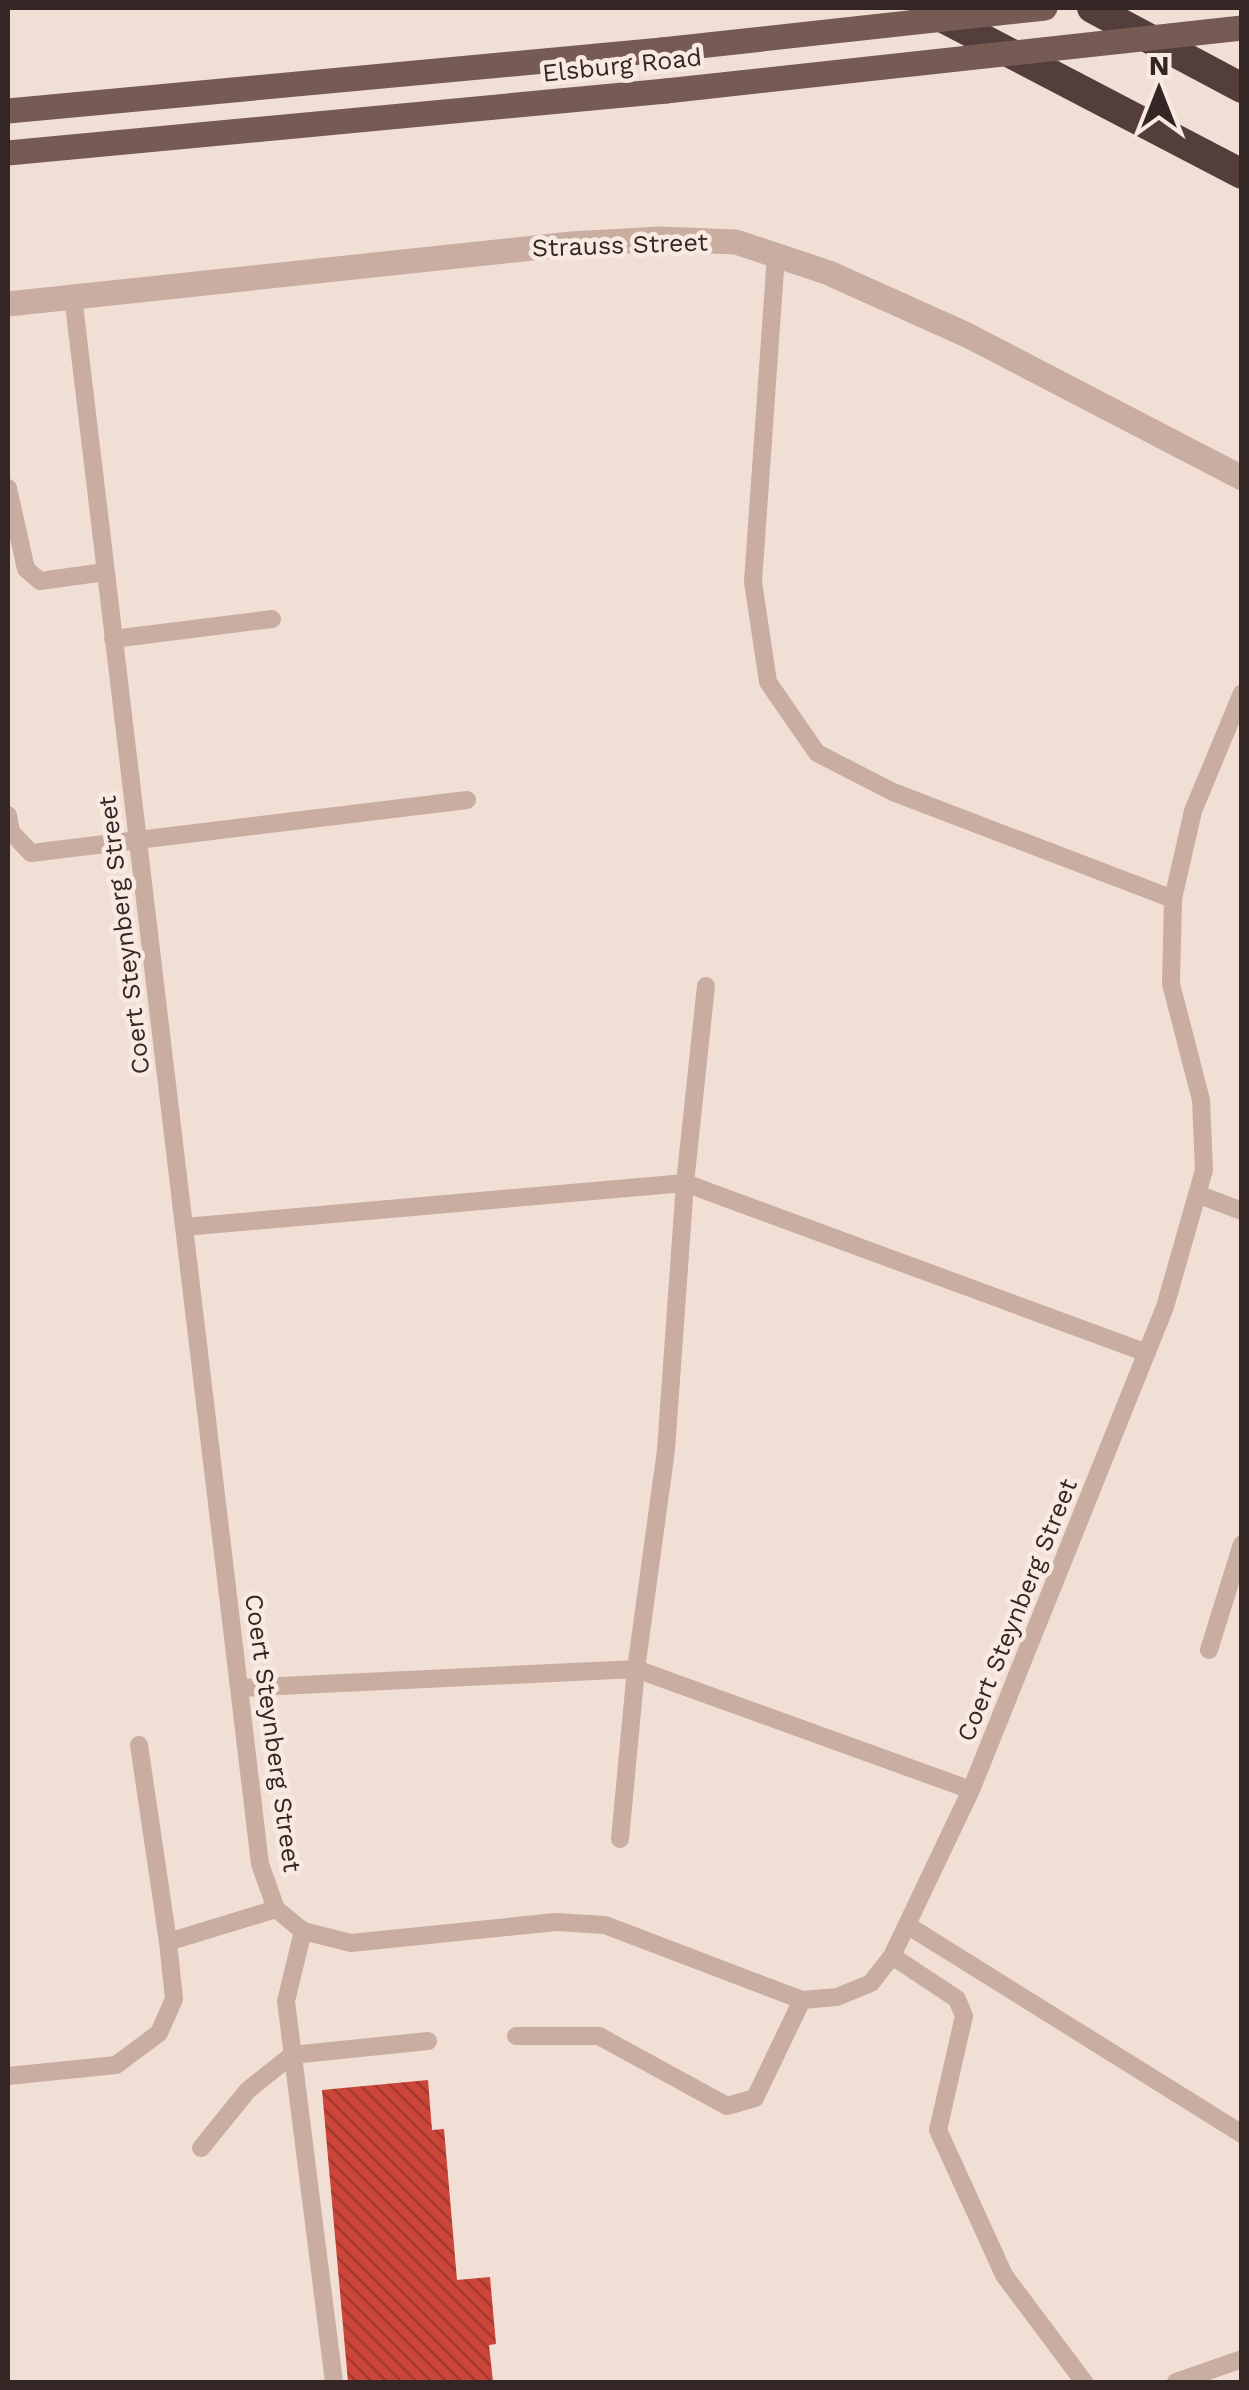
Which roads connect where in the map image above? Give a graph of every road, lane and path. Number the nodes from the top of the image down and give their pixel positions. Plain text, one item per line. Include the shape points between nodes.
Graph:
1 (924, 8) edge
2 (1045, 8) edge
3 (1092, 8) edge
4 (1242, 28) edge
5 (1242, 88) edge
6 (8, 111) edge
7 (8, 153) edge
8 (1242, 174) edge
9 (776, 255) junction
10 (73, 296) junction
11 (8, 304) edge
12 (1242, 478) edge
13 (8, 488) edge
14 (106, 572) junction
15 (272, 618) dead end
16 (113, 639) junction
17 (1242, 693) edge
18 (467, 800) dead end
19 (8, 815) edge
20 (137, 839) junction
21 (1172, 899) junction
22 (706, 986) dead end
23 (685, 1183) junction
24 (1197, 1194) junction
25 (1242, 1212) edge
26 (184, 1227) junction
27 (1147, 1353) junction
28 (1242, 1544) edge
29 (1209, 1650) dead end
30 (636, 1668) junction
31 (239, 1688) junction
32 (139, 1745) dead end
33 (971, 1790) junction
34 (620, 1838) dead end
35 (276, 1909) junction
36 (907, 1924) junction
37 (303, 1931) junction
38 (168, 1942) junction
39 (892, 1956) junction
40 (802, 2000) junction
41 (516, 2036) dead end
42 (428, 2041) dead end
43 (292, 2055) junction
44 (8, 2076) edge
45 (1242, 2134) edge
46 (201, 2148) dead end
47 (1242, 2360) edge
48 (334, 2382) edge
49 (1084, 2382) edge
50 (1176, 2382) edge

1 - 8 highway
2 - 6 main road, Elsburg Road, bridge
3 - 5 highway
4 - 7 main road, Elsburg Road, bridge
9 - 10 street, Strauss Street via 736,242 570,244
9 - 12 street, Strauss Street via 967,335
9 - 21 lane via 752,582 768,682 818,753 893,792
10 - 11 street, Strauss Street
10 - 14 lane, Coert Steynberg Street
13 - 14 lane via 26,568 40,581
14 - 16 lane, Coert Steynberg Street
15 - 16 lane
16 - 20 lane, Coert Steynberg Street
17 - 21 lane, Coert Steynberg Street via 1194,810
18 - 20 lane
19 - 20 lane via 11,832 31,853
20 - 26 lane, Coert Steynberg Street
21 - 24 lane, Coert Steynberg Street via 1172,984 1200,1100 1204,1170
22 - 23 lane
23 - 26 lane
23 - 27 lane
23 - 30 lane via 666,1450
24 - 25 lane
24 - 27 lane, Coert Steynberg Street
26 - 31 lane, Coert Steynberg Street
27 - 33 lane, Coert Steynberg Street
28 - 29 lane
30 - 31 lane
30 - 33 lane
30 - 34 lane
31 - 35 lane, Coert Steynberg Street via 260,1864
32 - 38 lane
33 - 36 lane, Coert Steynberg Street
35 - 37 lane, Coert Steynberg Street
35 - 38 lane
36 - 39 lane, Coert Steynberg Street
36 - 45 lane
37 - 40 lane, Coert Steynberg Street via 351,1944 556,1922 605,1925
37 - 43 lane via 286,2001
38 - 44 lane via 174,1999 159,2032 116,2065
39 - 40 lane, Coert Steynberg Street via 871,1982 837,1997
39 - 49 lane via 956,1999 964,2016 938,2130 1004,2275
40 - 41 lane via 755,2098 727,2106 598,2036
42 - 43 lane
43 - 46 lane via 248,2090
43 - 48 lane
47 - 50 lane

